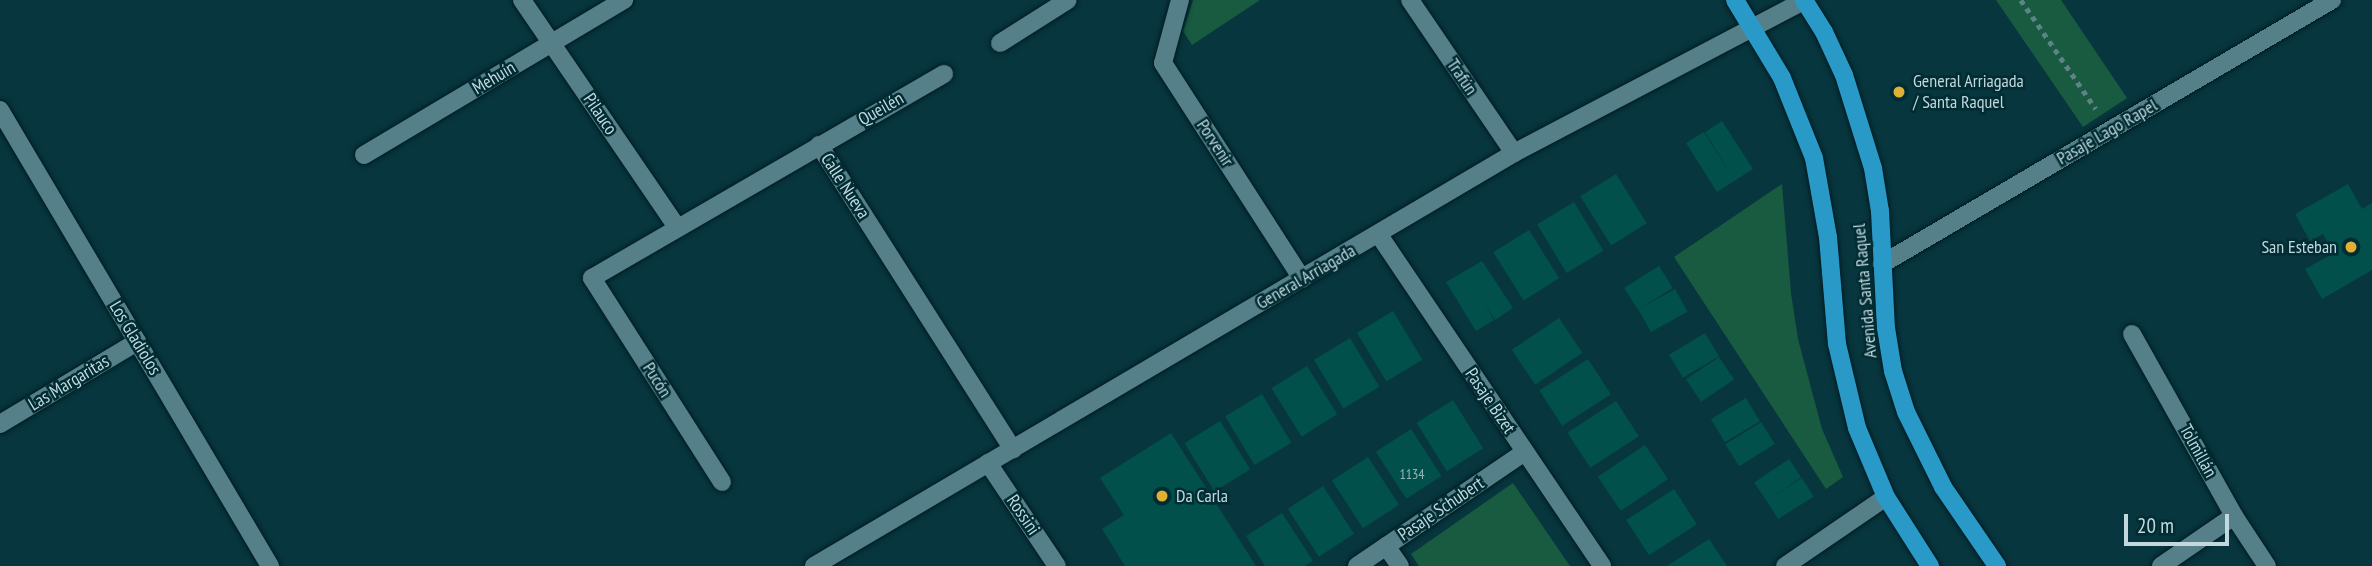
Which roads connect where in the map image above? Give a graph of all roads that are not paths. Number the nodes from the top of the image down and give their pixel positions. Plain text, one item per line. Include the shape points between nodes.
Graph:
1 (522, 0) edge
2 (624, 0) edge
3 (1068, 0) edge
4 (1180, 0) edge
5 (1410, 0) edge
6 (1735, 0) edge
7 (1804, 0) edge
8 (2332, 0) edge
9 (1753, 28) junction
10 (552, 43) junction
11 (1000, 43) dead end
12 (944, 74) dead end
13 (0, 110) edge
14 (819, 145) junction
15 (1514, 153) junction
16 (364, 155) dead end
17 (677, 227) junction
18 (1379, 235) junction
19 (1882, 264) junction
20 (592, 278) joint
21 (1302, 279) junction
22 (2132, 334) dead end
23 (137, 342) junction
24 (0, 424) edge
25 (1013, 449) junction
26 (1525, 452) junction
27 (988, 463) junction
28 (722, 482) dead end
29 (1886, 497) junction
30 (2234, 516) junction
31 (1386, 546) junction
32 (270, 566) edge
33 (814, 566) edge
34 (1057, 566) edge
35 (1356, 566) edge
36 (1400, 566) edge
37 (1602, 566) edge
38 (1785, 566) edge
39 (1930, 566) edge
40 (1997, 566) edge
41 (2161, 566) edge
42 (2267, 566) edge

1 - 10 street, Pilauco
2 - 10 street, Mehuín
3 - 11 street
4 - 21 street, Porvenir via 1163,63
5 - 15 street, Trafún
6 - 9 main road, Avenida Santa Raquel
7 - 9 street, General Arriagada
7 - 19 main road, Avenida Santa Raquel via 1839,64 1863,127 1880,211
8 - 19 street, Pasaje Lago Rapel
9 - 15 street, General Arriagada
9 - 29 main road, Avenida Santa Raquel via 1782,78 1814,158 1845,387
10 - 16 street, Mehuín
10 - 17 street, Pilauco
12 - 14 street, Queilén
13 - 23 street, Los Gladiolos
14 - 17 street, Calle Nueva
14 - 25 street, Calle Nueva
15 - 18 street, General Arriagada
17 - 20 street, Calle Nueva
18 - 21 street, General Arriagada
18 - 26 street, Pasaje Bizet
19 - 40 main road, Avenida Santa Raquel via 1893,371 1906,412 1943,487
20 - 28 street, Pucón
21 - 25 street, General Arriagada
22 - 30 street, Tolmillán
23 - 24 street, Las Margaritas
23 - 32 street, Los Gladiolos
25 - 27 street, General Arriagada
26 - 31 street, Pasaje Schubert
26 - 37 street, Pasaje Bizet
27 - 33 street, General Arriagada
27 - 34 street, Rossini
29 - 38 street
29 - 39 main road, Avenida Santa Raquel
30 - 41 street
30 - 42 street, Tolmillán
31 - 35 street, Pasaje Schubert
31 - 36 street

